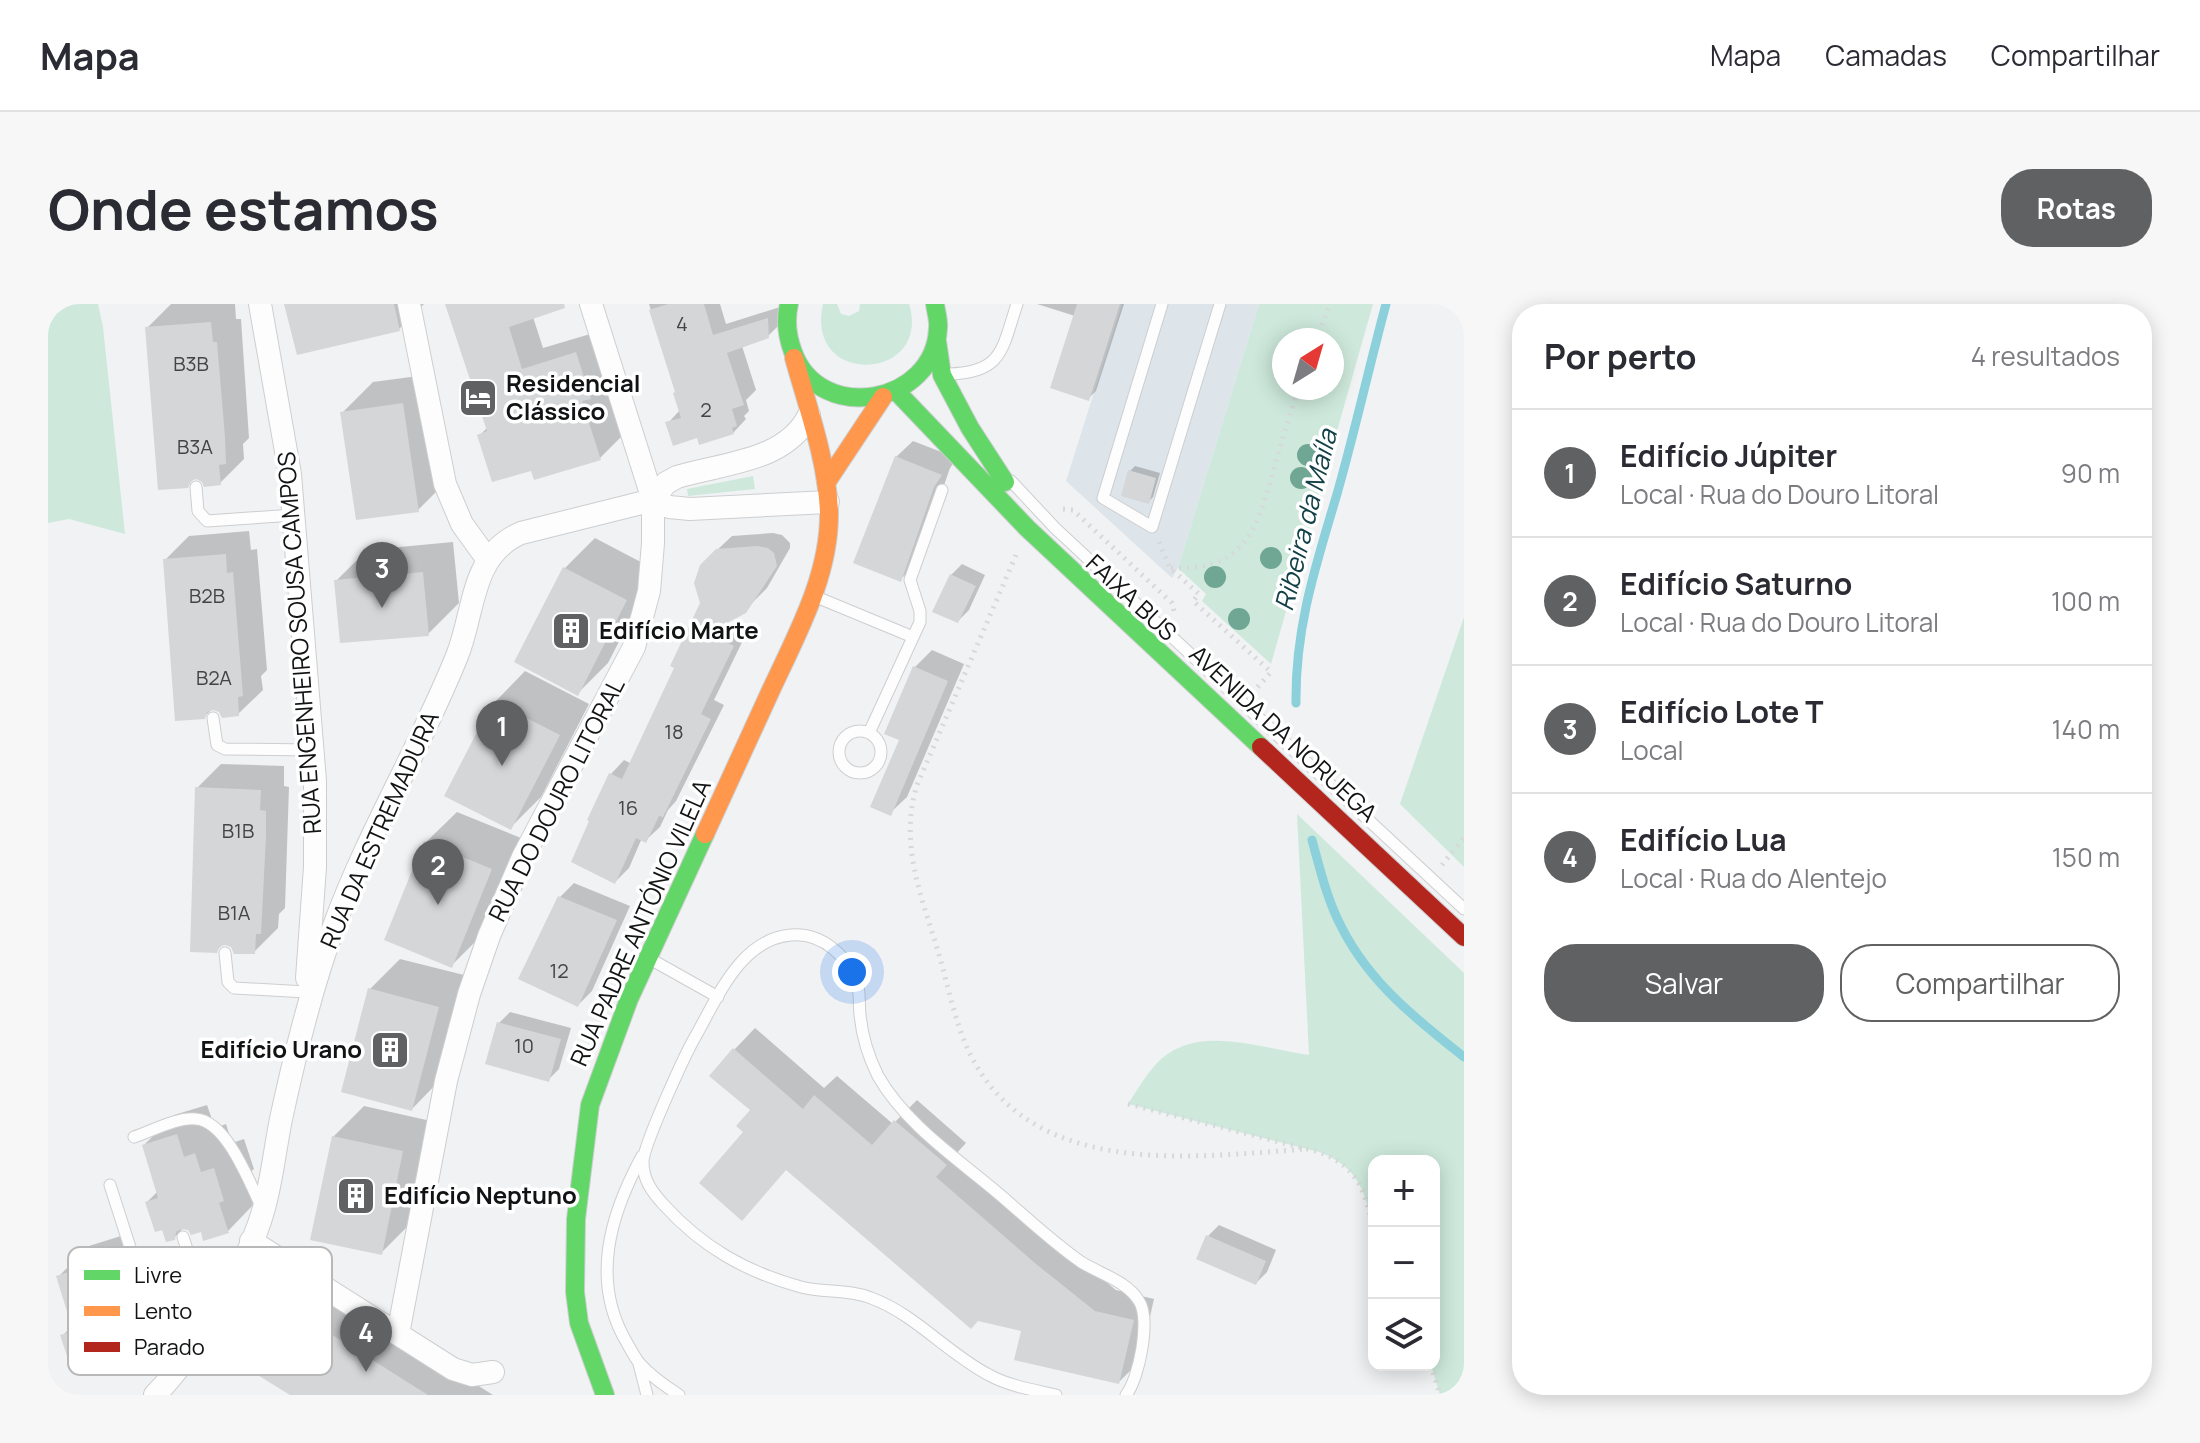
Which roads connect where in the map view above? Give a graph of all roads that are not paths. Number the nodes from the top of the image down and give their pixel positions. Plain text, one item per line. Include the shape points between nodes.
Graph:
1 (260, 304) edge
2 (409, 304) edge
3 (591, 304) edge
4 (774, 304) edge
5 (789, 304) edge
6 (1017, 304) edge
7 (1162, 304) edge
8 (1220, 304) edge
9 (937, 307) edge
10 (787, 335) junction
11 (937, 341) junction
12 (794, 358) junction
13 (942, 375) junction
14 (890, 395) junction
15 (809, 415) junction
16 (979, 444) junction
17 (196, 487) dead end
18 (942, 490) dead end
19 (827, 492) junction
20 (653, 500) junction
21 (294, 515) junction
22 (488, 560) junction
23 (1070, 567) junction
24 (812, 595) junction
25 (913, 637) junction
26 (213, 718) dead end
27 (869, 733) dead end
28 (312, 750) junction
29 (1464, 909) edge
30 (1464, 937) edge
31 (225, 953) dead end
32 (648, 957) junction
33 (306, 992) junction
34 (718, 997) junction
35 (303, 1031) junction
36 (134, 1137) dead end
37 (648, 1145) junction
38 (110, 1185) dead end
39 (263, 1210) junction
40 (183, 1237) dead end
41 (251, 1241) junction
42 (130, 1247) edge
43 (186, 1247) edge
44 (248, 1247) edge
45 (260, 1247) edge
46 (332, 1292) edge
47 (398, 1334) junction
48 (639, 1363) junction
49 (493, 1372) dead end
50 (171, 1377) edge
51 (155, 1395) edge
52 (605, 1395) edge
53 (647, 1395) edge
54 (679, 1395) edge
55 (1056, 1395) edge
56 (1126, 1395) edge

1 - 21 street, RUA ENGENHEIRO SOUSA CAMPOS
2 - 22 street via 445,484 462,524
3 - 20 street, RUA DO DOURO LITORAL
4 - 10 main road
5 - 10 main road
6 - 13 lane via 996,359 980,371
7 - 8 lane via 1103,498 1152,527
9 - 11 main road, AVENIDA DA NORUEGA
10 - 12 main road, RUA PADRE ANTÓNIO VILELA
11 - 13 main road, AVENIDA DA NORUEGA
11 - 14 main road via 915,379
12 - 14 main road via 829,393 853,400
12 - 15 main road, RUA PADRE ANTÓNIO VILELA
13 - 16 main road, AVENIDA DA NORUEGA
14 - 19 main road
14 - 23 main road, AVENIDA DA NORUEGA
15 - 19 main road, RUA PADRE ANTÓNIO VILELA
15 - 20 street, RUA DA ESTREMADURA via 779,447 677,477
16 - 23 main road, AVENIDA DA NORUEGA
16 - 29 lane, FAIXA BUS via 1055,528
17 - 21 lane via 198,511 207,521
18 - 25 lane via 912,571 920,611
19 - 20 street, RUA DA ESTREMADURA via 690,509
19 - 24 main road, RUA PADRE ANTÓNIO VILELA via 826,547
20 - 22 street, RUA DA ESTREMADURA via 521,533 500,545
20 - 47 street, RUA DO DOURO LITORAL via 651,576 639,633 511,883 469,994 446,1081
21 - 28 street, RUA ENGENHEIRO SOUSA CAMPOS
22 - 35 street, RUA DA ESTREMADURA via 457,657 345,896
23 - 30 main road, AVENIDA DA NORUEGA
24 - 25 lane
24 - 32 main road, RUA PADRE ANTÓNIO VILELA
25 - 27 lane
26 - 28 lane via 217,745 225,749
28 - 33 street, RUA ENGENHEIRO SOUSA CAMPOS via 316,841
31 - 33 lane via 228,982 234,988
32 - 34 lane
32 - 52 main road, RUA PADRE ANTÓNIO VILELA via 590,1105 576,1219 573,1263 579,1323
33 - 35 street, RUA ENGENHEIRO SOUSA CAMPOS
34 - 37 lane via 686,1053
34 - 56 lane via 747,954 767,941 814,936 834,948 858,988 866,1045 892,1097 1057,1243 1128,1288 1140,1302 1145,1318 1142,1345 1134,1385
35 - 39 street, RUA DA ESTREMADURA
36 - 39 lane via 187,1119 205,1121 233,1150
37 - 48 lane via 618,1207 605,1273 618,1328
37 - 55 lane via 644,1177 707,1246 760,1274 805,1288 868,1296 991,1377
38 - 42 lane
39 - 41 street, RUA DA ESTREMADURA
40 - 43 lane
41 - 44 street, RUA DA ESTREMADURA
41 - 45 street
46 - 47 street
47 - 49 street via 463,1373
48 - 53 lane
48 - 54 lane
50 - 51 street, RUA DA ESTREMADURA

